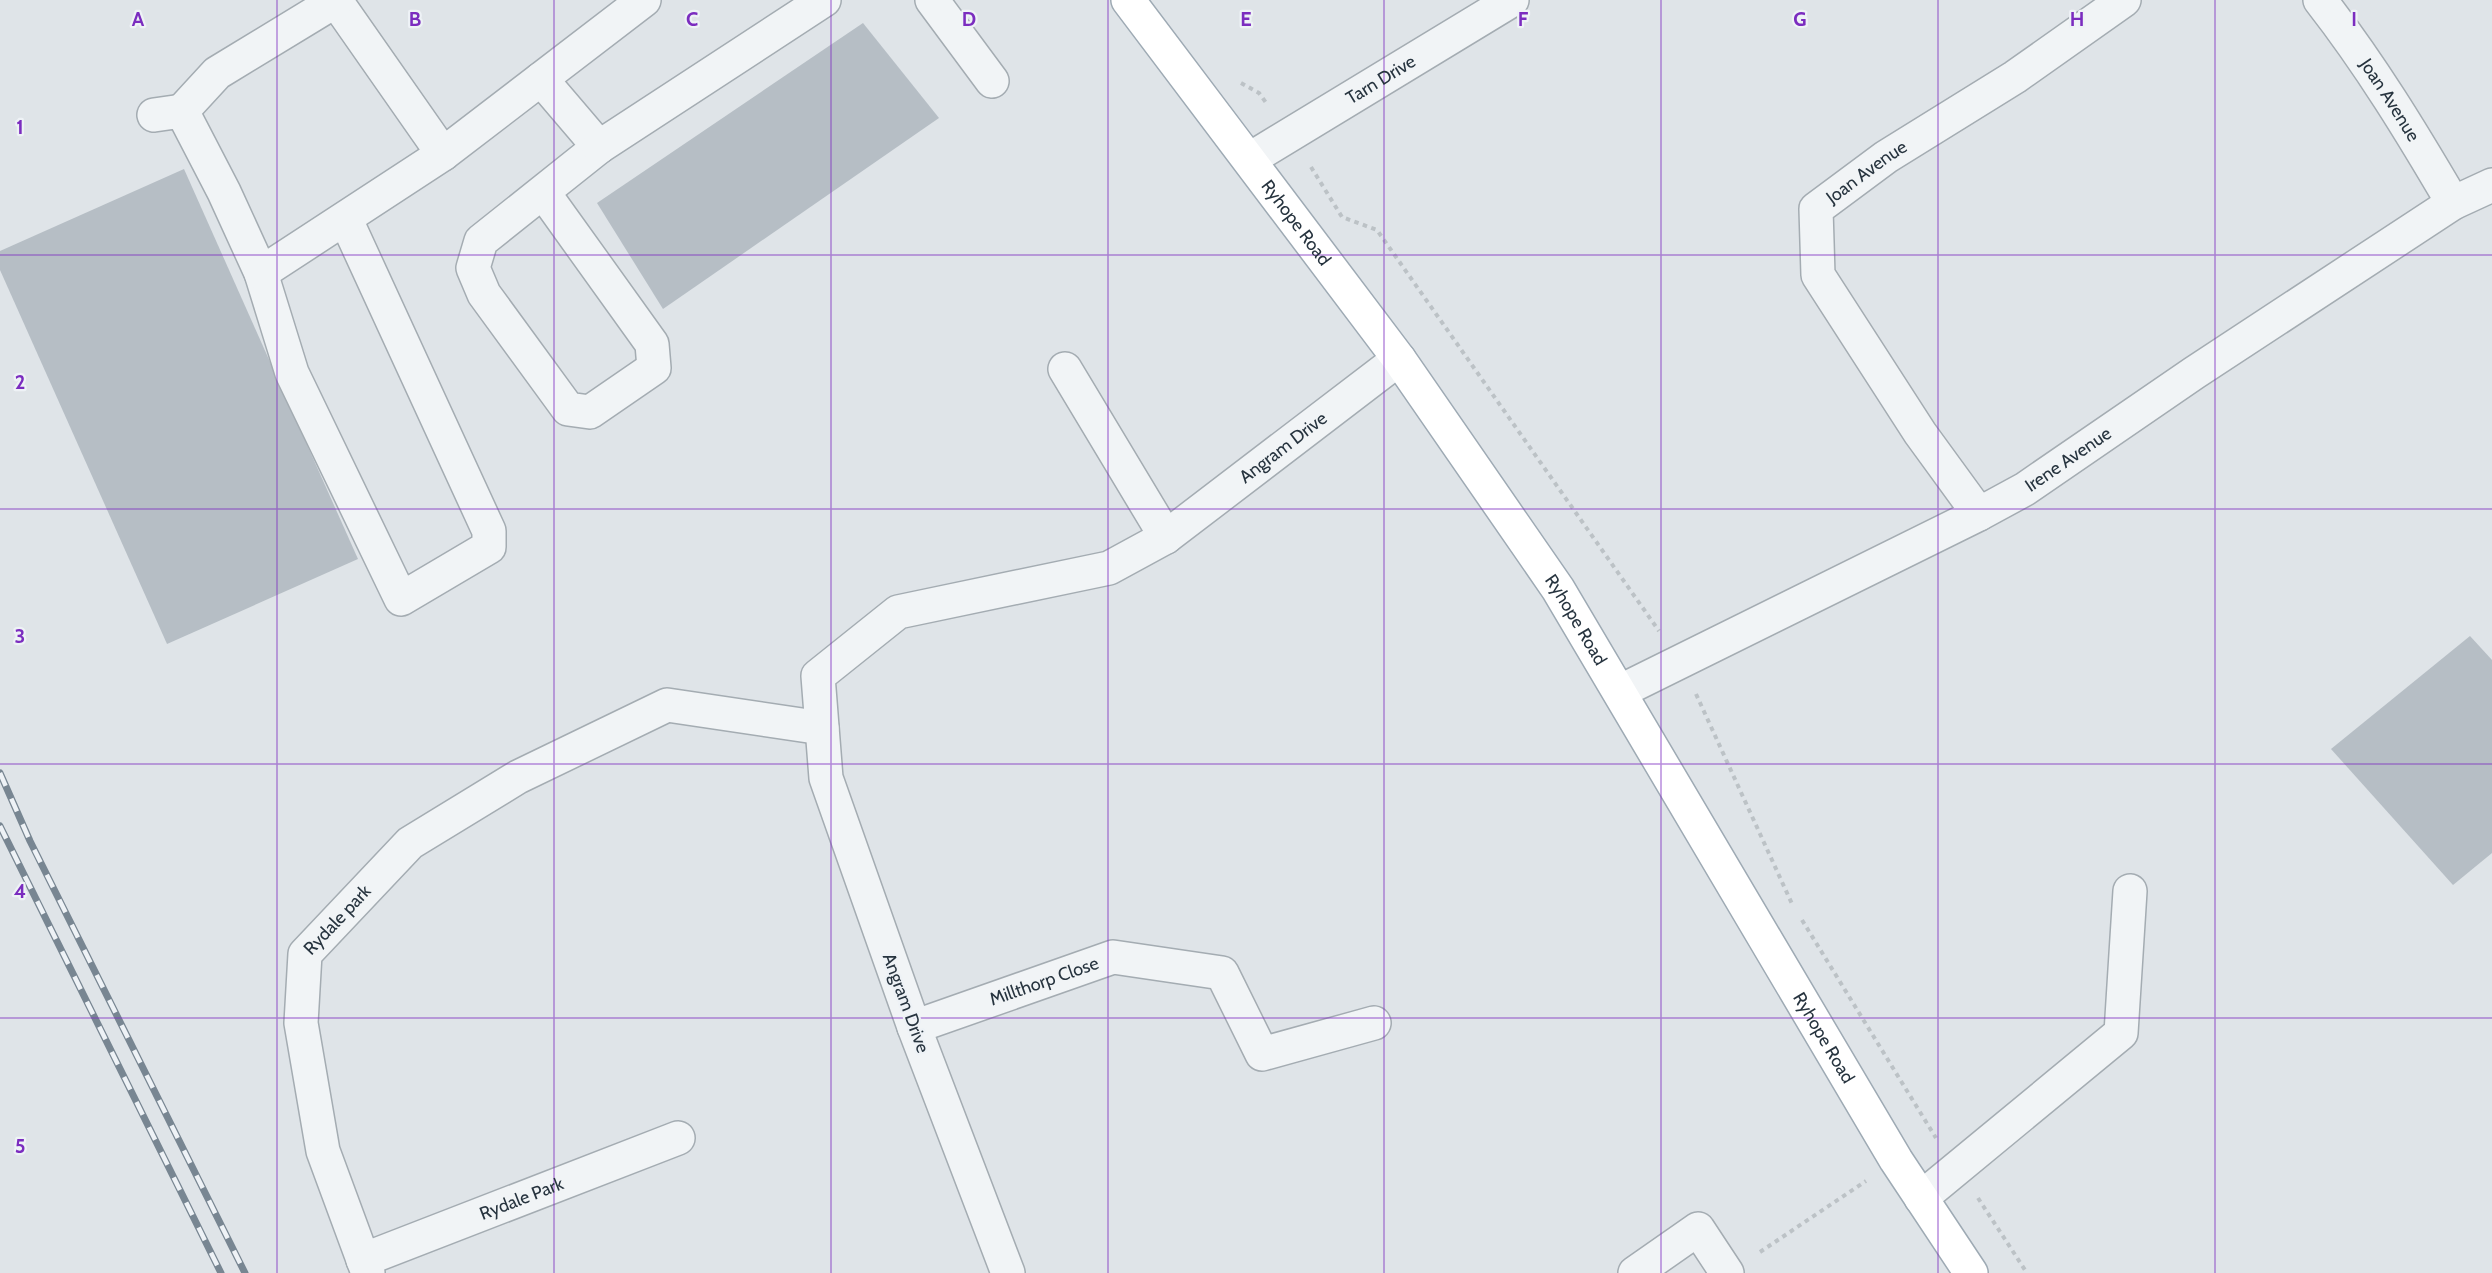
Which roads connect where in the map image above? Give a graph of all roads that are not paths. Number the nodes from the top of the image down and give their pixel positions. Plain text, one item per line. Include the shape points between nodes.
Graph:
1 (337, 0) edge
2 (644, 0) edge
3 (824, 0) edge
4 (932, 0) edge
5 (1128, 0) edge
6 (2124, 0) edge
7 (2320, 0) edge
8 (1506, 2) edge
9 (541, 79) junction
10 (992, 81) dead end
11 (599, 147) junction
12 (444, 154) junction
13 (1250, 159) junction
14 (2492, 185) edge
15 (543, 192) junction
16 (2453, 203) junction
17 (346, 220) junction
18 (261, 273) junction
19 (1399, 359) junction
20 (1065, 369) dead end
21 (1979, 514) junction
22 (1166, 537) junction
23 (1621, 691) junction
24 (822, 728) junction
25 (2130, 891) dead end
26 (1374, 1023) dead end
27 (914, 1028) junction
28 (678, 1138) dead end
29 (1921, 1198) junction
30 (1740, 1265) edge
31 (366, 1267) edge
32 (1008, 1273) edge
33 (1635, 1273) edge
34 (1971, 1273) edge

1 - 12 street
1 - 18 street via 217,73 168,113 224,192
2 - 9 street
3 - 11 street
4 - 10 street
5 - 13 main road, Ryhope Road
6 - 21 street, Joan Avenue via 2014,77 1886,157 1816,209 1818,274 1920,433
7 - 16 street, Joan Avenue via 2352,41
8 - 13 street, Tarn Drive
9 - 11 street
9 - 12 street
11 - 15 street
12 - 17 street
13 - 19 main road, Ryhope Road
14 - 16 street, Irene Avenue
15 - 15 street via 481,240 473,268 484,294 568,409 590,412 654,368 652,344
16 - 21 street, Irene Avenue via 2025,489
17 - 18 street
17 - 18 street via 489,531 489,547 401,599 292,373
19 - 22 street, Angram Drive
19 - 23 main road, Ryhope Road via 1558,589
20 - 22 street
21 - 23 street, Irene Avenue
22 - 24 street, Angram Drive via 1109,568 898,612 818,676
23 - 29 main road, Ryhope Road
24 - 27 street, Angram Drive via 826,778
24 - 31 street, Rydale park via 667,705 518,777 410,843 305,954 300,1023 322,1151
25 - 29 street via 2121,1033
26 - 27 street, Millthorp Close via 1262,1054 1222,973 1113,957
27 - 32 street, Angram Drive
28 - 31 street, Rydale Park
29 - 34 main road, Ryhope Road
30 - 33 street via 1698,1229

